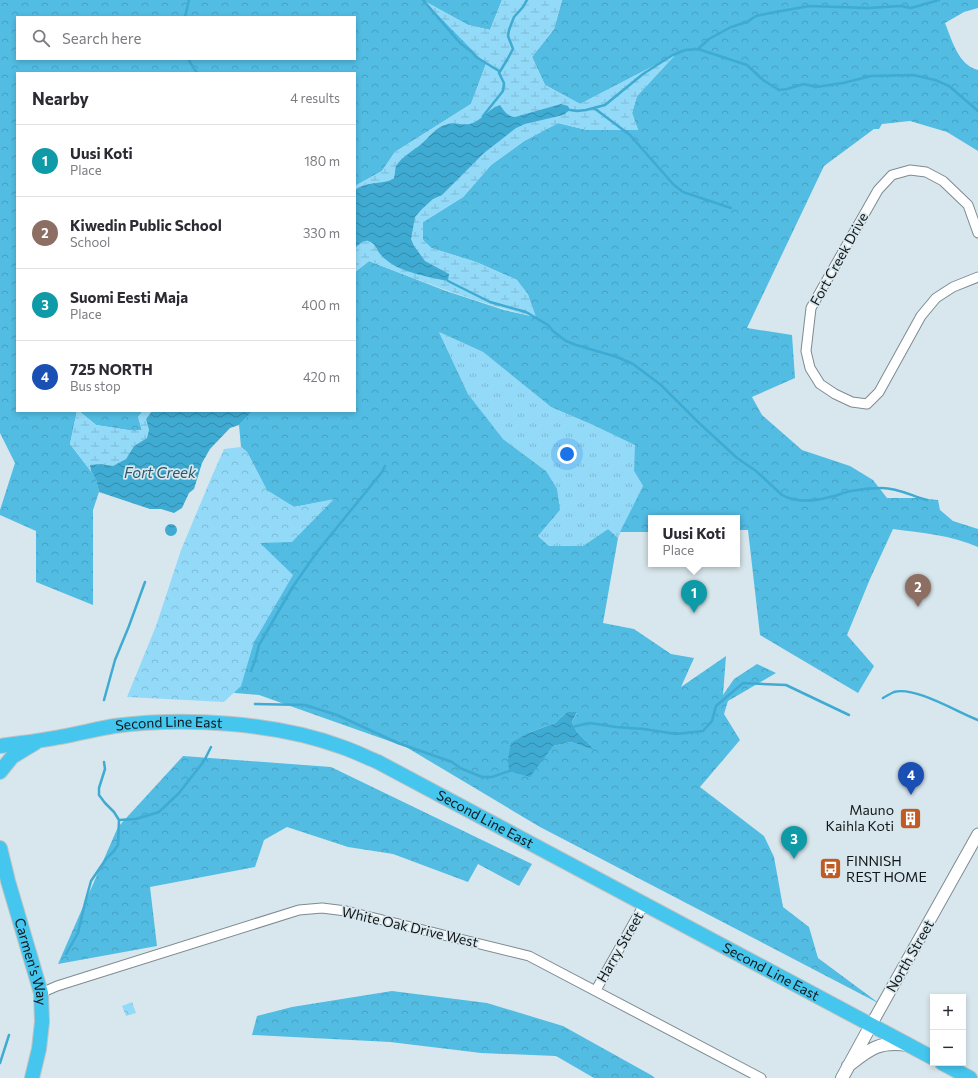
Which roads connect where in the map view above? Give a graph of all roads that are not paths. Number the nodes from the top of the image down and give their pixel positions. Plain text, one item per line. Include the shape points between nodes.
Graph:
1 (978, 233) edge
2 (978, 277) edge
3 (38, 741) junction
4 (0, 746) edge
5 (0, 772) edge
6 (978, 834) edge
7 (0, 848) edge
8 (645, 904) junction
9 (596, 990) junction
10 (41, 993) junction
11 (871, 1024) junction
12 (910, 1046) junction
13 (930, 1056) edge
14 (848, 1066) junction
15 (948, 1066) edge
16 (32, 1078) edge
17 (761, 1078) edge
18 (842, 1078) edge
19 (970, 1078) edge

1 - 2 street, Fort Creek Drive via 968,206 943,181 926,172 910,170 892,175 878,190 811,308 806,351 810,368 820,384 835,394 852,402 867,404 879,392 921,316 936,298 953,287
3 - 4 highway, Second Line East
3 - 5 highway via 12,757
3 - 8 highway, Second Line East via 112,726 187,722 248,726 309,737 341,746 378,762
6 - 11 street, North Street
7 - 10 highway, Carmen's Way
8 - 9 street, Harry Street
8 - 11 highway, Second Line East
9 - 10 street, White Oak Drive West via 529,956 346,911 322,908 299,910
9 - 17 street, White Oak Drive West
10 - 16 highway, Carmen's Way via 42,1022
11 - 12 highway, Second Line East
11 - 14 main road, North Street
12 - 13 highway, Second Line East
12 - 14 main road via 894,1043 878,1046
14 - 18 main road, North Street
15 - 19 highway

